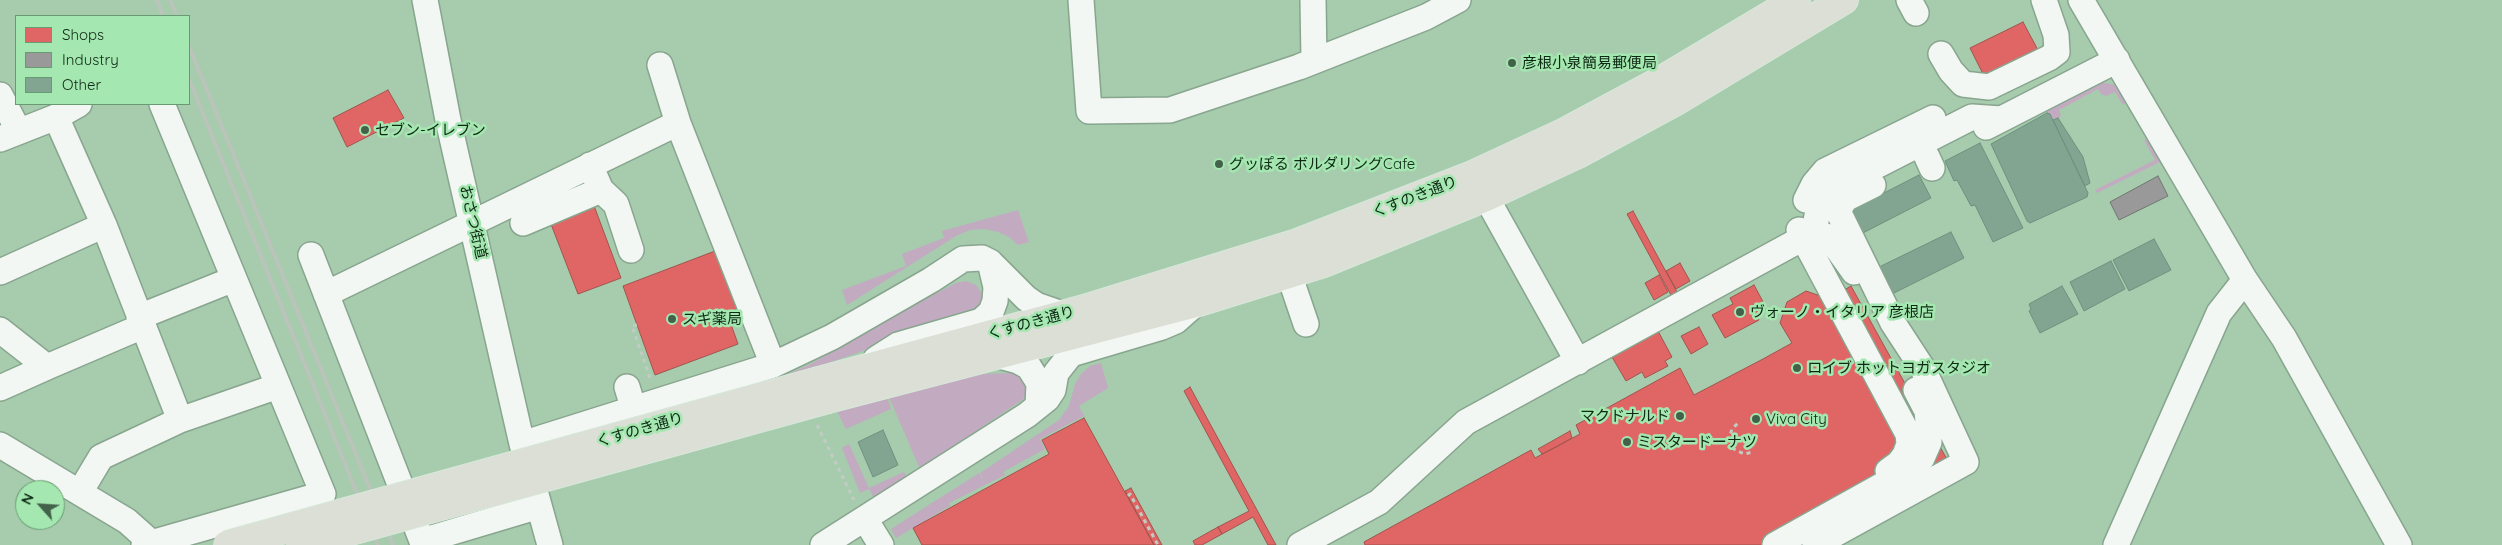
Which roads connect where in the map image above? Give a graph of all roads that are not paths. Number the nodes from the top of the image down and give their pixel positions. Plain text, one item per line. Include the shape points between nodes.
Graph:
1 (425, 0) edge
2 (1081, 0) edge
3 (1313, 0) edge
4 (1458, 0) edge
5 (1796, 0) edge
6 (1844, 0) edge
7 (2044, 0) edge
8 (2081, 0) edge
9 (1941, 54) dead end
10 (2117, 60) junction
11 (1314, 61) junction
12 (660, 65) dead end
13 (0, 95) edge
14 (77, 105) edge
15 (162, 105) edge
16 (2024, 107) junction
17 (56, 117) junction
18 (2001, 119) junction
19 (678, 123) junction
20 (9, 134) edge
21 (590, 165) junction
22 (601, 190) junction
23 (1486, 197) junction
24 (473, 223) junction
25 (524, 224) dead end
26 (104, 225) junction
27 (1801, 237) junction
28 (631, 250) dead end
29 (311, 255) dead end
30 (990, 262) junction
31 (0, 272) edge
32 (1289, 274) junction
33 (234, 279) junction
34 (2245, 280) junction
35 (326, 294) junction
36 (1196, 303) junction
37 (1062, 314) junction
38 (141, 321) junction
39 (1306, 324) dead end
40 (0, 330) edge
41 (996, 355) junction
42 (1578, 362) junction
43 (773, 365) junction
44 (47, 367) junction
45 (857, 371) junction
46 (278, 386) junction
47 (0, 388) edge
48 (824, 390) junction
49 (1038, 406) junction
50 (180, 420) junction
51 (1916, 438) junction
52 (522, 444) junction
53 (0, 445) edge
54 (80, 492) junction
55 (539, 506) junction
56 (861, 512) junction
57 (150, 544) edge
58 (227, 545) edge
59 (300, 545) edge
60 (550, 545) edge
61 (823, 545) edge
62 (881, 545) edge
63 (1300, 545) edge
64 (1755, 545) edge
65 (1775, 545) edge
66 (1782, 545) edge
67 (1815, 545) edge
68 (2116, 545) edge
69 (2399, 545) edge

1 - 24 street, おさつ街道 via 448,120
2 - 11 street via 1089,111 1170,110
3 - 11 street
4 - 11 street via 1426,17
5 - 37 main road, くすのき通り via 1622,102 1470,176 1298,243
6 - 23 main road, くすのき通り via 1678,100 1578,154
7 - 9 street via 2056,35 2057,52 2049,58 1989,87 1963,84 1951,72
8 - 10 street
10 - 16 street
10 - 34 street via 2141,118
12 - 19 street
13 - 20 street
14 - 17 street
15 - 33 street
16 - 18 street
16 - 27 street via 1963,102 1825,171 1806,199
17 - 20 street
17 - 26 street
18 - 27 street via 1972,117 1821,194
18 - 67 street via 1929,162 1846,199 1838,210 1893,323 1931,378 1966,462
19 - 21 street
19 - 43 street via 711,220
21 - 22 street
21 - 24 street
22 - 25 street
22 - 28 street via 616,204
23 - 32 main road, くすのき通り
23 - 42 street
24 - 35 street
24 - 52 street, おさつ街道 via 498,294 511,348
26 - 31 street
26 - 38 street
27 - 42 street
27 - 51 street via 1840,293
27 - 65 street via 1830,237 1853,269 1927,410 1929,442 1915,467
29 - 35 street
30 - 37 street via 1036,306
30 - 43 street via 982,258 963,259 832,337
30 - 45 street via 996,287 995,301 991,312 981,322 898,345
32 - 36 main road, くすのき通り
32 - 39 street
33 - 38 street
33 - 46 street
34 - 68 street via 2219,313
34 - 69 street via 2284,338
35 - 55 street via 422,541
36 - 41 main road, くすのき通り
36 - 49 street via 1162,327 1071,354 1056,373 1053,390
37 - 45 main road, くすのき通り
38 - 44 street
38 - 50 street
40 - 44 street
41 - 48 main road, くすのき通り
41 - 49 street via 1029,367 1039,383
42 - 63 street via 1466,422 1379,502
43 - 52 street via 631,398
44 - 47 street
45 - 48 main road, くすのき通り
46 - 50 street
46 - 57 street via 323,494
48 - 58 main road, くすのき通り, bridge
48 - 59 main road, くすのき通り, bridge
49 - 56 street via 999,435
50 - 54 street via 101,458
51 - 64 street via 1909,444 1899,464
51 - 66 street via 1927,454 1920,469
52 - 55 street, おさつ街道
53 - 54 street
54 - 57 street via 127,522
55 - 60 street, おさつ街道
56 - 61 street
56 - 62 street

